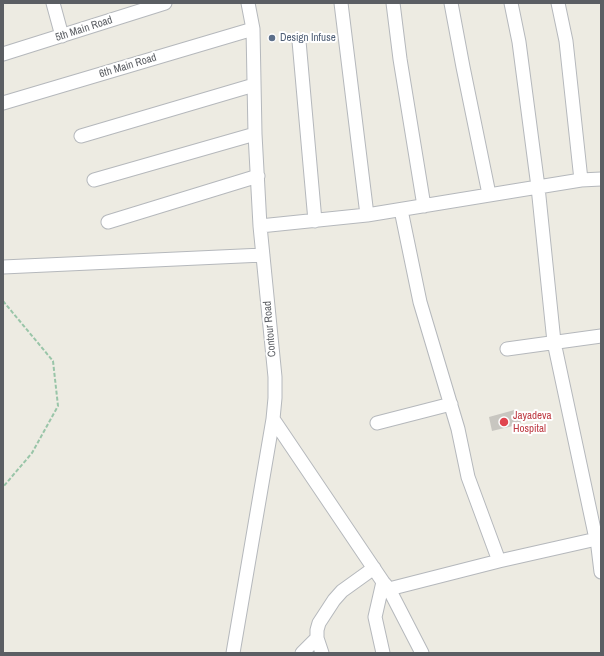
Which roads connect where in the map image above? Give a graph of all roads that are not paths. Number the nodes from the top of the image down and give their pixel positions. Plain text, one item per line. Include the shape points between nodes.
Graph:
1 (53, 3) edge
2 (165, 3) edge
3 (248, 3) edge
4 (341, 3) edge
5 (393, 3) edge
6 (451, 3) edge
7 (511, 3) edge
8 (558, 3) edge
9 (253, 29) junction
10 (62, 36) junction
11 (299, 41) dead end
12 (3, 54) edge
13 (254, 85) junction
14 (3, 103) edge
15 (255, 134) junction
16 (81, 136) dead end
17 (258, 176) junction
18 (601, 179) edge
19 (94, 180) dead end
20 (581, 180) junction
21 (538, 187) junction
22 (489, 194) junction
23 (424, 206) junction
24 (401, 210) junction
25 (367, 215) junction
26 (315, 221) junction
27 (108, 222) dead end
28 (260, 226) junction
29 (263, 255) junction
30 (3, 267) edge
31 (601, 336) edge
32 (554, 342) junction
33 (507, 349) dead end
34 (451, 404) junction
35 (273, 419) junction
36 (377, 423) dead end
37 (598, 539) edge
38 (499, 562) junction
39 (374, 568) junction
40 (601, 572) edge
41 (386, 586) junction
42 (317, 638) junction
43 (233, 653) edge
44 (302, 653) edge
45 (322, 653) edge
46 (383, 653) edge
47 (422, 653) edge

1 - 10 street
2 - 10 street, 5th Main Road
3 - 9 street, Contour Road
4 - 25 street
5 - 23 street
6 - 22 street
7 - 21 street via 519,42
8 - 20 street via 566,41
9 - 13 street, Contour Road
9 - 14 street, 6th Main Road
10 - 12 street, 5th Main Road
11 - 26 street
13 - 15 street, Contour Road
13 - 16 street
15 - 17 street, Contour Road
15 - 19 street
17 - 27 street
17 - 28 street, Contour Road
18 - 20 street
20 - 21 street
21 - 22 street
21 - 32 street
22 - 23 street
23 - 24 street
24 - 25 street
24 - 34 street via 420,302
25 - 26 street
26 - 28 street
28 - 29 street, Contour Road
29 - 30 street
29 - 35 street, Contour Road via 275,377
31 - 32 street
32 - 33 street
32 - 37 street
34 - 36 street
34 - 38 street via 468,477
35 - 39 street
35 - 43 street, Contour Road
37 - 38 street
37 - 40 street
38 - 41 street
39 - 41 street
39 - 42 street via 342,591 334,600 319,623
41 - 46 street via 375,617
41 - 47 street
42 - 44 street
42 - 45 street

